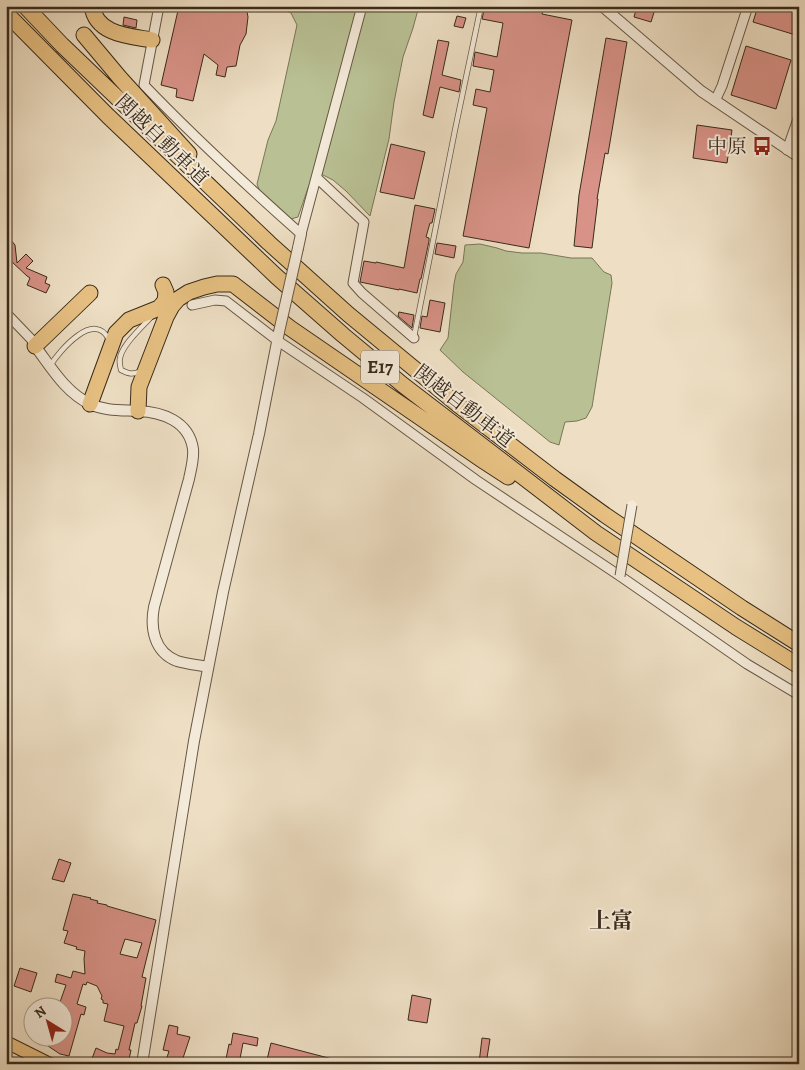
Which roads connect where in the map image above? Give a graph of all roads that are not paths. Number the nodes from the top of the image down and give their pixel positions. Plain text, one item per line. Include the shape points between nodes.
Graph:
1 (25, 6) edge
2 (92, 6) edge
3 (159, 6) edge
4 (362, 6) edge
5 (481, 6) edge
6 (602, 6) edge
7 (748, 6) edge
8 (6, 13) edge
9 (84, 35) dead end
10 (152, 40) junction
11 (715, 101) junction
12 (799, 116) edge
13 (788, 150) junction
14 (799, 157) edge
15 (317, 178) junction
16 (301, 234) junction
17 (269, 243) junction
18 (163, 285) dead end
19 (90, 293) dead end
20 (192, 305) dead end
21 (159, 308) junction
22 (6, 313) edge
23 (278, 337) junction
24 (414, 338) joint
25 (35, 346) junction
26 (111, 346) junction
27 (147, 364) junction
28 (50, 366) junction
29 (90, 404) junction
30 (138, 411) junction
31 (632, 506) dead end
32 (596, 533) junction
33 (620, 576) junction
34 (799, 644) edge
35 (799, 666) edge
36 (208, 667) junction
37 (799, 695) edge
38 (6, 1042) edge
39 (50, 1064) edge
40 (142, 1064) edge

1 - 17 highway, 関越自動車道 / E17
2 - 10 highway via 96,19 110,31
3 - 10 street
4 - 15 street
5 - 24 lane
6 - 11 street
7 - 11 street
8 - 32 highway, 関越自動車道 / E17 via 108,116 284,284 403,386
9 - 17 highway
10 - 16 street via 144,85 233,173
11 - 13 street
12 - 13 street
13 - 14 street
15 - 16 street
15 - 24 street via 364,222 353,283
16 - 23 street, bridge
17 - 34 highway, 関越自動車道 / E17 via 348,314 457,404 555,479
18 - 21 highway via 165,301
19 - 25 highway
20 - 23 street via 226,301
21 - 26 highway via 129,320 116,332
21 - 27 lane via 120,356 121,370 128,374 141,372
22 - 25 street
23 - 33 street via 476,480
23 - 36 street
25 - 28 street
26 - 28 lane via 106,334 100,330 85,331 64,348
26 - 29 highway
27 - 30 highway via 139,387
27 - 32 highway via 166,317 178,300 204,287 233,284 290,328 485,462
28 - 29 street via 72,392
29 - 30 street via 112,410
30 - 36 street via 152,412 178,422 189,435 193,449 189,479 152,616 155,640 167,655 177,661
31 - 33 street, bridge
32 - 35 highway, 関越自動車道 / E17
33 - 37 street via 747,664
36 - 40 street
38 - 39 main road

